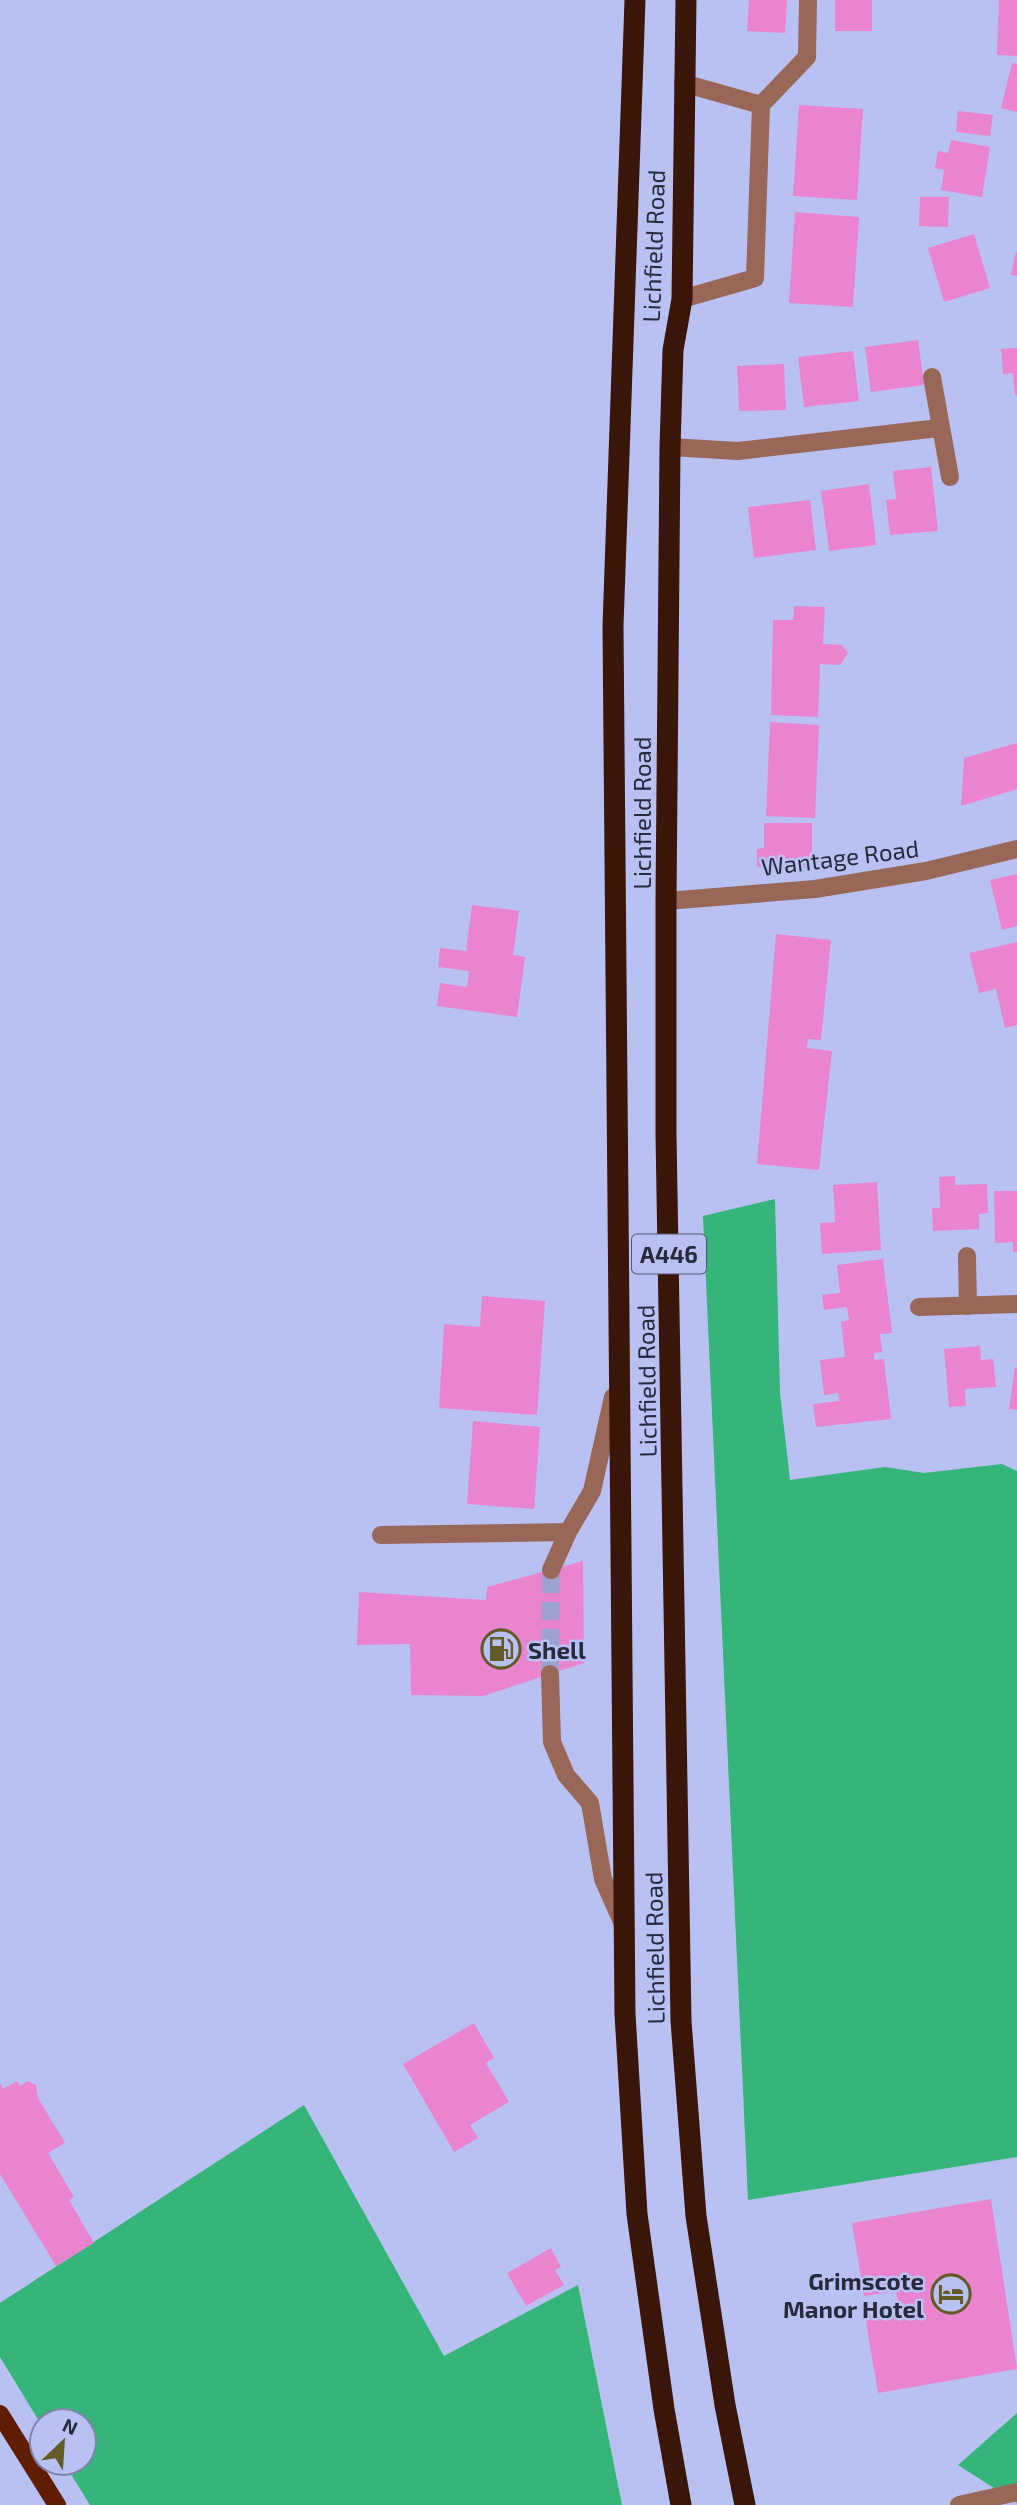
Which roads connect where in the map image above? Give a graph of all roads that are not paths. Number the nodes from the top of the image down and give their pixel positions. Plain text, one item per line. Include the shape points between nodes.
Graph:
1 (635, 0) edge
2 (686, 0) edge
3 (808, 0) edge
4 (683, 83) junction
5 (761, 105) junction
6 (682, 299) junction
7 (932, 377) dead end
8 (939, 428) junction
9 (670, 447) junction
10 (950, 477) dead end
11 (1017, 849) edge
12 (666, 901) junction
13 (967, 1256) dead end
14 (1017, 1304) edge
15 (968, 1306) junction
16 (919, 1307) dead end
17 (620, 1360) junction
18 (568, 1532) junction
19 (381, 1535) dead end
20 (551, 1570) tunnel mouth
21 (550, 1674) tunnel mouth
22 (625, 1927) junction
23 (0, 2414) edge
24 (1017, 2492) edge
25 (57, 2505) edge
26 (681, 2505) edge
27 (745, 2505) edge
28 (959, 2505) edge

1 - 17 highway, Lichfield Road / A446 via 613,626
2 - 4 highway, Lichfield Road / A446
3 - 5 street via 807,57
4 - 5 street
4 - 6 highway, Lichfield Road / A446
5 - 6 street via 755,278
6 - 9 highway, Lichfield Road / A446 via 673,350
7 - 8 street
8 - 9 street via 738,450
8 - 10 street
9 - 12 highway, Lichfield Road / A446
11 - 12 street, Wantage Road via 926,871 815,889
12 - 27 highway, Lichfield Road / A446 via 681,2021 696,2216
13 - 15 street
14 - 15 street
15 - 16 street
17 - 18 street via 592,1491
17 - 22 highway, Lichfield Road / A446
18 - 19 street
18 - 20 street
21 - 22 street via 552,1742 566,1775 590,1802 603,1879
22 - 26 highway, Lichfield Road / A446 via 625,2014 637,2214
23 - 25 main road
24 - 28 street

